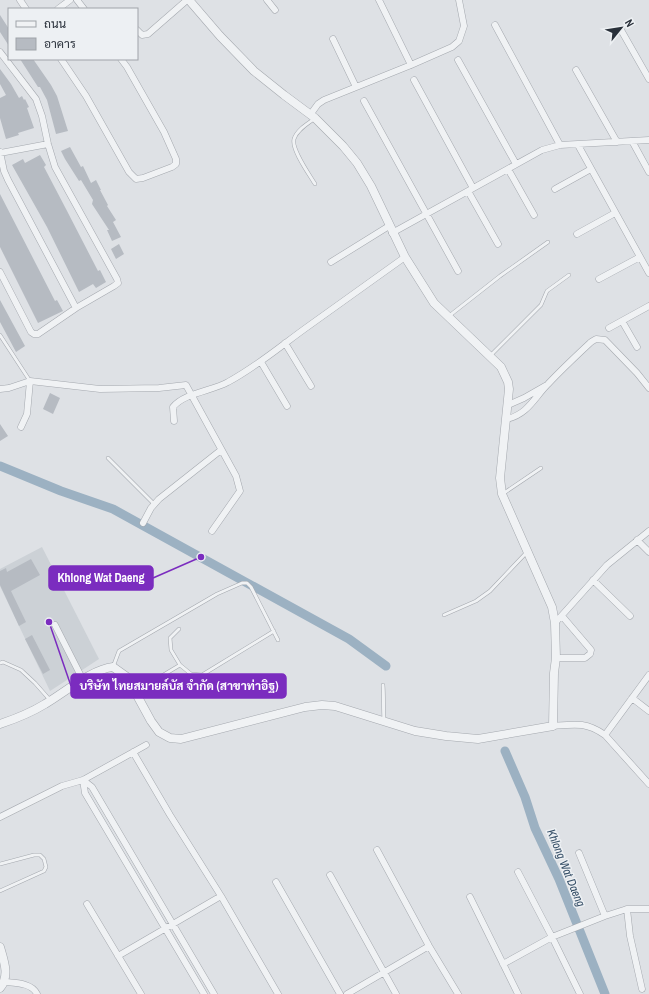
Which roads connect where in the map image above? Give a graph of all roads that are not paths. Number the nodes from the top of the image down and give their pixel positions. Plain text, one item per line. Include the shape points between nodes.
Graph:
1 (70, 0) edge
2 (77, 0) edge
3 (188, 0) edge
4 (267, 0) edge
5 (379, 0) edge
6 (458, 0) edge
7 (59, 8) edge
8 (83, 8) edge
9 (275, 10) dead end
10 (495, 25) dead end
11 (621, 30) dead end
12 (138, 31) edge
13 (333, 39) dead end
14 (0, 52) edge
15 (62, 60) edge
16 (121, 60) edge
17 (458, 60) dead end
18 (411, 65) junction
19 (576, 70) dead end
20 (649, 79) edge
21 (414, 80) dead end
22 (356, 87) junction
23 (364, 101) dead end
24 (313, 117) junction
25 (649, 140) edge
26 (632, 141) junction
27 (617, 142) junction
28 (48, 144) junction
29 (560, 145) junction
30 (578, 145) junction
31 (0, 153) edge
32 (516, 164) junction
33 (508, 169) junction
34 (591, 169) junction
35 (649, 172) edge
36 (314, 184) dead end
37 (555, 189) dead end
38 (471, 190) junction
39 (615, 213) junction
40 (427, 214) junction
41 (534, 215) dead end
42 (391, 230) junction
43 (577, 234) dead end
44 (548, 242) dead end
45 (498, 244) dead end
46 (405, 257) junction
47 (640, 257) junction
48 (331, 262) dead end
49 (458, 271) dead end
50 (0, 272) edge
51 (649, 273) edge
52 (569, 275) dead end
53 (599, 279) dead end
54 (649, 306) edge
55 (76, 308) junction
56 (448, 317) junction
57 (622, 321) junction
58 (609, 328) dead end
59 (0, 335) edge
60 (285, 343) junction
61 (636, 347) dead end
62 (490, 356) junction
63 (260, 362) junction
64 (30, 381) junction
65 (547, 385) junction
66 (311, 386) dead end
67 (649, 388) edge
68 (0, 389) edge
69 (192, 395) junction
70 (508, 405) junction
71 (287, 406) dead end
72 (507, 419) junction
73 (174, 421) dead end
74 (21, 427) dead end
75 (221, 450) junction
76 (108, 458) dead end
77 (542, 468) dead end
78 (502, 494) junction
79 (154, 504) junction
80 (143, 523) dead end
81 (212, 531) dead end
82 (649, 531) edge
83 (637, 540) junction
84 (528, 551) junction
85 (649, 552) edge
86 (593, 580) junction
87 (444, 615) dead end
88 (562, 616) junction
89 (630, 616) dead end
90 (555, 623) junction
91 (55, 625) dead end
92 (179, 629) dead end
93 (274, 631) junction
94 (278, 640) dead end
95 (556, 658) junction
96 (0, 663) edge
97 (180, 666) junction
98 (113, 667) junction
99 (649, 675) edge
100 (83, 680) junction
101 (383, 686) dead end
102 (135, 692) junction
103 (632, 698) junction
104 (50, 701) junction
105 (649, 711) edge
106 (384, 721) junction
107 (0, 724) edge
108 (553, 726) junction
109 (605, 735) junction
110 (146, 745) dead end
111 (133, 752) junction
112 (83, 780) junction
113 (649, 784) edge
114 (0, 817) edge
115 (377, 850) dead end
116 (579, 854) dead end
117 (0, 864) edge
118 (518, 872) dead end
119 (330, 875) dead end
120 (276, 882) dead end
121 (0, 891) edge
122 (221, 896) junction
123 (470, 897) dead end
124 (87, 904) dead end
125 (627, 908) junction
126 (649, 909) edge
127 (605, 916) junction
128 (173, 924) junction
129 (166, 929) junction
130 (552, 937) junction
131 (429, 946) junction
132 (0, 947) edge
133 (118, 956) junction
134 (503, 964) junction
135 (383, 973) junction
136 (2, 985) edge
137 (642, 989) dead end
138 (37, 994) edge
139 (141, 994) edge
140 (204, 994) edge
141 (214, 994) edge
142 (278, 994) edge
143 (340, 994) edge
144 (347, 994) edge
145 (396, 994) edge
146 (458, 994) edge
147 (518, 994) edge
148 (580, 994) edge

1 - 7 street
2 - 8 street
3 - 12 street via 148,34 142,35
3 - 24 street via 254,71
4 - 9 street
5 - 18 street
6 - 18 street via 464,26 459,41 452,47
10 - 29 street
11 - 20 street
13 - 22 street
14 - 28 street via 36,100
15 - 16 street via 86,96 129,172 136,179 143,178 172,167 176,164 176,159 164,132
17 - 32 street
18 - 22 street
19 - 27 street
21 - 38 street
22 - 24 street via 320,101
23 - 40 street
24 - 36 lane via 294,139 294,147
24 - 42 street via 357,163
25 - 26 street
26 - 27 street
26 - 35 street
27 - 30 street
28 - 31 street
28 - 55 street via 55,167 118,283
29 - 30 street
29 - 32 street via 542,150
30 - 34 street
31 - 55 street via 8,180
32 - 33 street
33 - 38 street
33 - 41 street
34 - 37 street
34 - 39 street
38 - 40 street
38 - 45 street
39 - 43 street
39 - 47 street
40 - 42 street
40 - 49 street
42 - 46 street
42 - 48 street
44 - 56 lane
46 - 56 street via 434,302
46 - 60 street
47 - 51 street
47 - 53 street
50 - 55 street via 34,334 38,334
52 - 62 lane via 547,291 540,305
54 - 57 street
56 - 62 street
57 - 58 street
57 - 61 street
59 - 64 lane
60 - 63 street
60 - 66 street
62 - 70 street via 501,367 508,382
63 - 69 street via 222,386
63 - 71 street
64 - 68 street
64 - 69 street via 100,389 186,385
64 - 74 street via 27,414
65 - 67 street via 596,339 605,340
65 - 70 street
65 - 72 street via 536,400 517,416
69 - 73 street via 174,405
69 - 75 street
70 - 72 street
72 - 78 street via 500,478
75 - 79 street
75 - 81 street via 236,476 240,491
76 - 79 lane
77 - 78 lane
78 - 84 street
79 - 80 street
82 - 83 street
83 - 85 street
83 - 86 street
84 - 87 lane via 490,591 476,601
84 - 90 street via 552,607
86 - 88 street
86 - 89 street
88 - 90 street
88 - 95 street via 591,650 585,658
90 - 95 street
91 - 100 street
92 - 97 lane via 170,638 171,650
93 - 94 lane
93 - 97 lane via 202,675 191,674
93 - 98 lane via 251,587 242,583 217,594 119,651
95 - 108 street
96 - 104 lane via 21,670 36,683
97 - 102 lane
98 - 100 street via 105,667
98 - 102 street via 127,677
99 - 103 street
100 - 104 street
101 - 106 lane
102 - 106 street via 159,732 170,738 181,739 305,707 322,705 335,706
103 - 105 street
103 - 109 street
104 - 107 street
106 - 108 street via 430,734 478,739
108 - 109 street via 587,725
109 - 113 street
110 - 111 street
111 - 112 street
111 - 122 street
112 - 114 street via 62,786
112 - 128 street via 92,787
112 - 129 street via 85,792
115 - 131 street
116 - 127 street
117 - 121 lane via 34,854 44,859 46,867 44,871
118 - 130 street
119 - 135 street
120 - 143 street
122 - 128 street
122 - 142 street
123 - 134 street
124 - 133 street
125 - 126 street
125 - 127 street
125 - 137 street via 630,936
127 - 130 street
128 - 129 street
128 - 141 street
129 - 133 street
129 - 140 street
130 - 134 street
130 - 148 street
131 - 135 street
131 - 146 street
132 - 136 street via 6,970
133 - 139 street
134 - 147 street
135 - 144 street
135 - 145 street
136 - 138 street via 30,986

